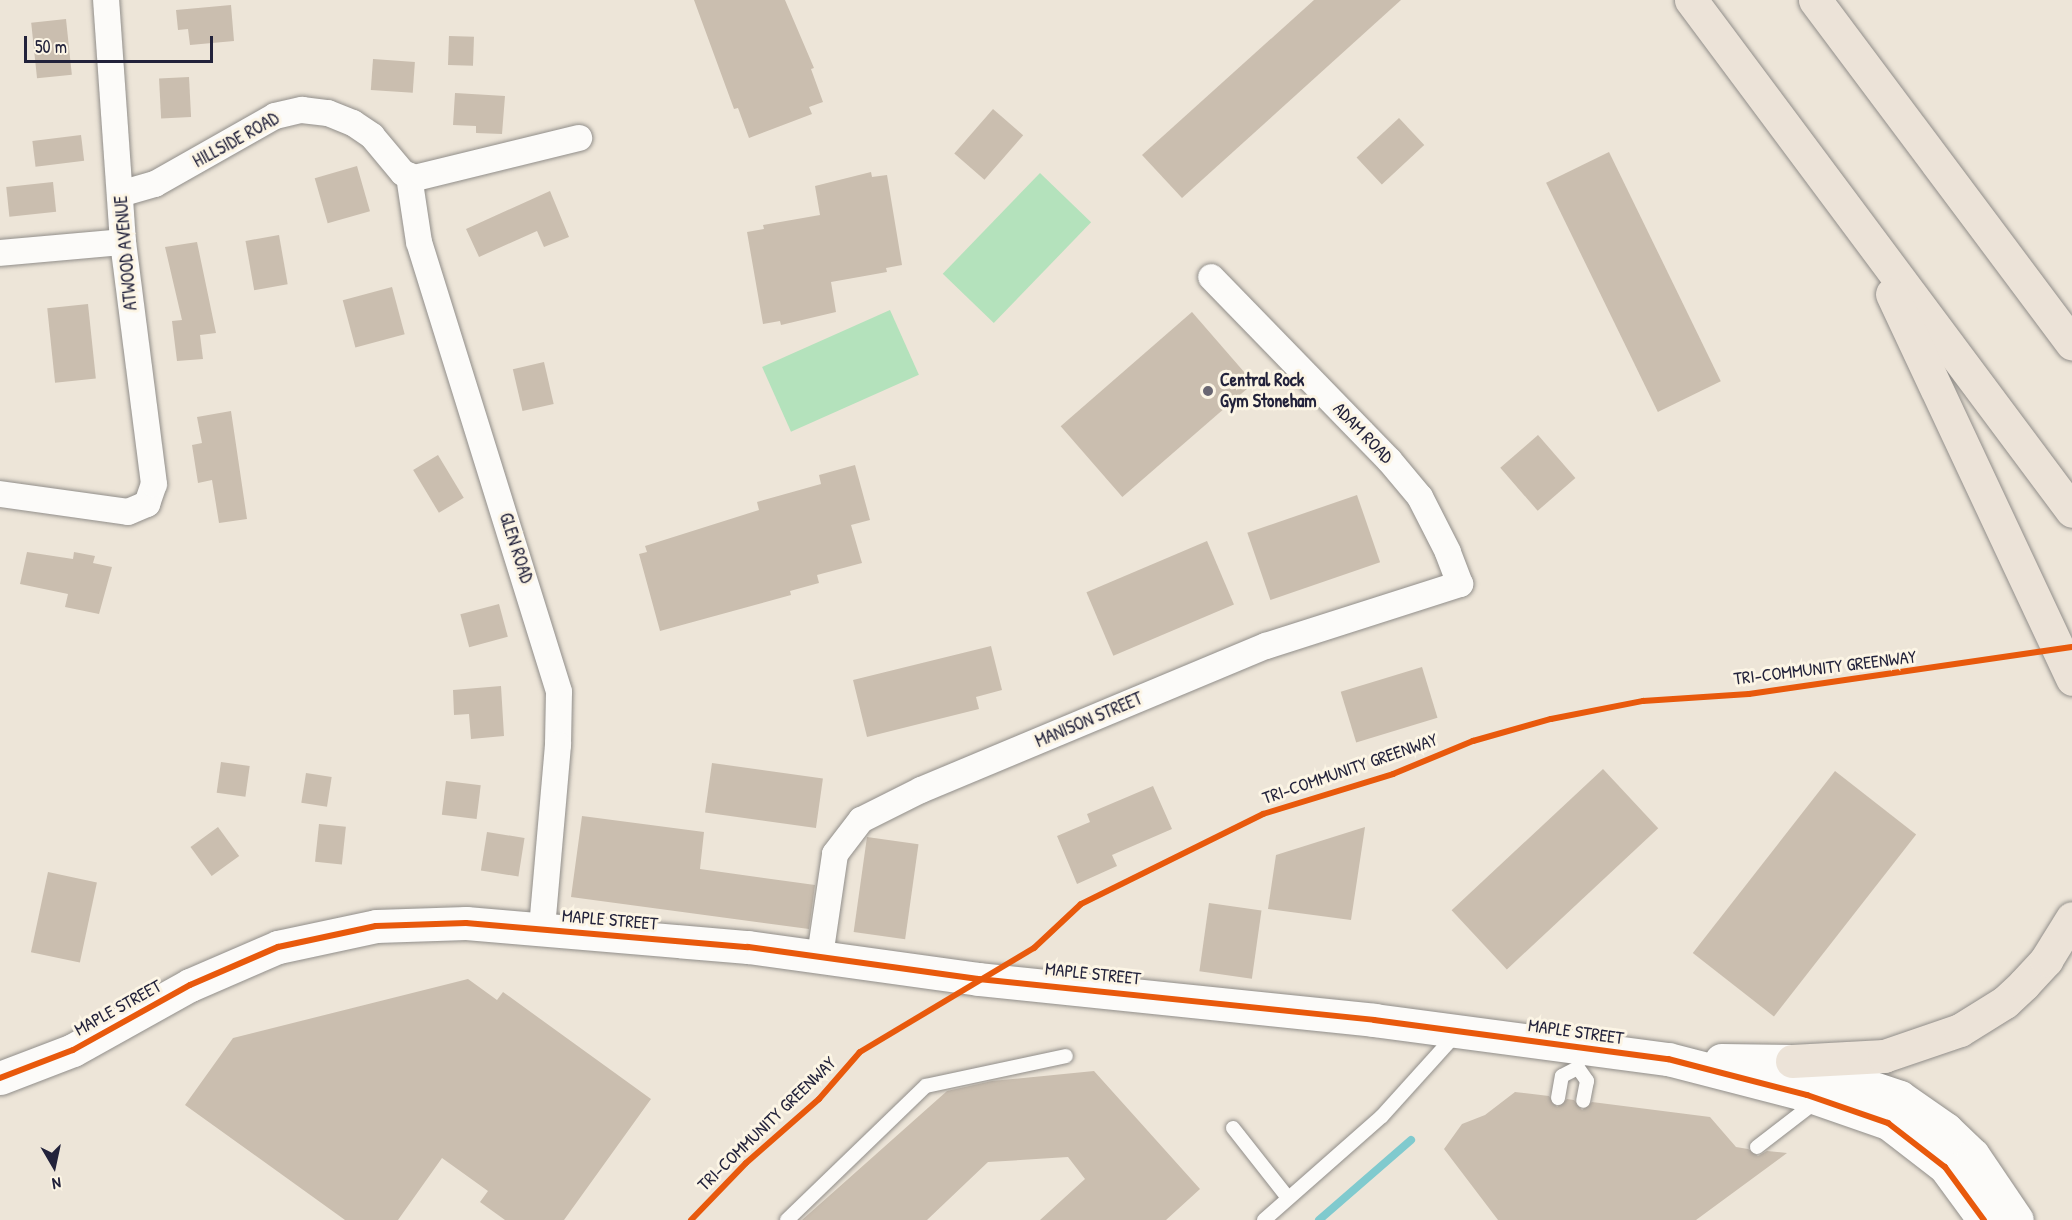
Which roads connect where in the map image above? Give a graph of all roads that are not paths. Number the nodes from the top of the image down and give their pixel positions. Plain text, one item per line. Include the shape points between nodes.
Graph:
1 (106, 0) edge
2 (1815, 0) edge
3 (1693, 2) edge
4 (579, 138) dead end
5 (409, 177) junction
6 (120, 194) junction
7 (1859, 225) junction
8 (123, 242) junction
9 (0, 253) edge
10 (1210, 277) dead end
11 (2066, 333) edge
12 (0, 494) edge
13 (2072, 511) edge
14 (1460, 584) joint
15 (2072, 680) edge
16 (2072, 918) edge
17 (542, 929) junction
18 (820, 956) junction
19 (1459, 1031) junction
20 (1066, 1056) dead end
21 (1579, 1058) junction
22 (1668, 1059) junction
23 (1792, 1061) junction
24 (0, 1078) edge
25 (1558, 1098) dead end
26 (1820, 1099) junction
27 (1583, 1101) dead end
28 (1233, 1128) dead end
29 (1757, 1147) dead end
30 (1288, 1198) junction
31 (787, 1220) edge
32 (1264, 1220) edge
33 (1984, 1220) edge
34 (2017, 1220) edge

1 - 6 street, ATWOOD AVENUE
2 - 11 highway
3 - 7 highway
4 - 5 street via 423,178
5 - 6 street, HILLSIDE ROAD via 372,136 353,123 328,113 302,110 275,116 155,184
5 - 17 street, GLEN ROAD via 419,242 559,692
6 - 8 street, ATWOOD AVENUE
7 - 13 highway
7 - 15 highway
8 - 9 street
8 - 12 street, ATWOOD AVENUE via 154,477 147,504 134,512 98,511
10 - 14 street, ADAM ROAD via 1389,460 1420,497
14 - 18 street, MANISON STREET via 1266,646 921,790 861,820 835,854
16 - 23 highway via 2046,960 2024,984 1997,1008 1960,1030 1884,1056
17 - 18 street, MAPLE STREET
17 - 24 street, MAPLE STREET via 405,924 287,944 206,976 73,1050
18 - 19 street, MAPLE STREET via 979,979
19 - 21 street, MAPLE STREET
19 - 30 lane via 1382,1116
20 - 31 lane via 926,1086
21 - 22 street, MAPLE STREET
21 - 25 lane via 1562,1076
21 - 27 lane via 1587,1081
22 - 23 street, MAPLE STREET
22 - 26 street, MAPLE STREET
23 - 34 street, MAPLE STREET via 1879,1088 1920,1109 1973,1155
26 - 29 lane
26 - 33 street, MAPLE STREET via 1869,1114 1905,1133 1945,1167
28 - 30 lane
30 - 32 lane

